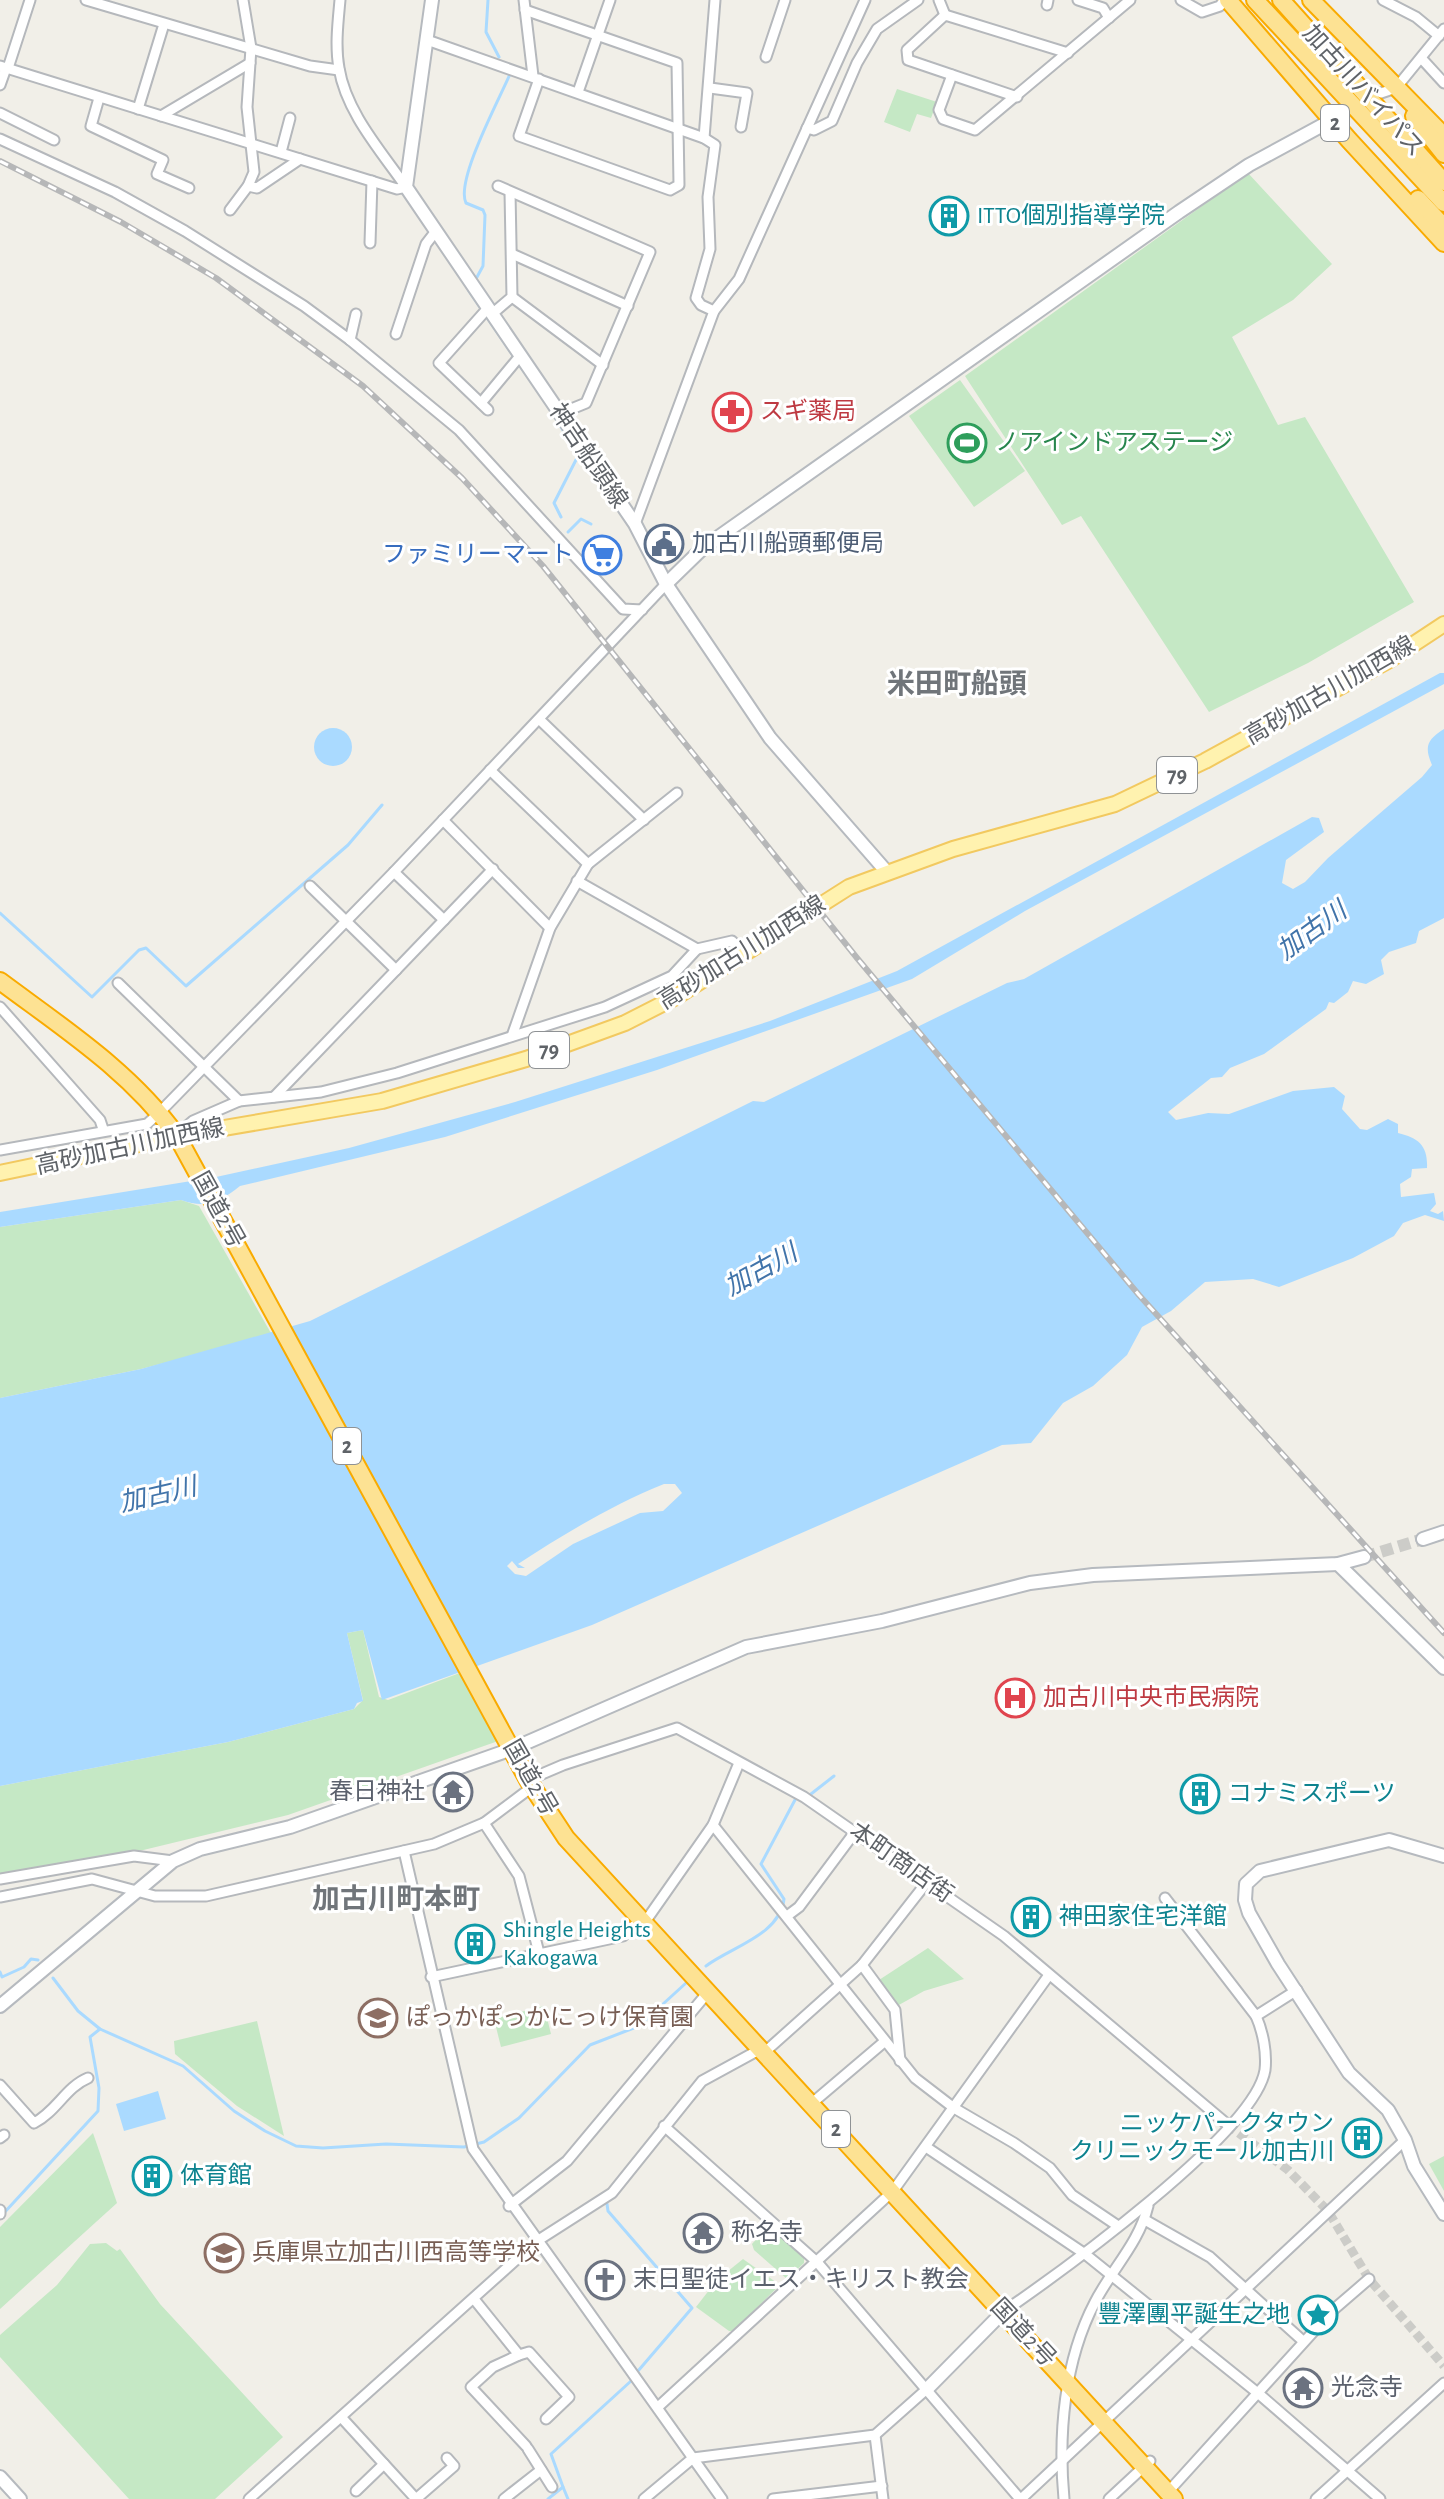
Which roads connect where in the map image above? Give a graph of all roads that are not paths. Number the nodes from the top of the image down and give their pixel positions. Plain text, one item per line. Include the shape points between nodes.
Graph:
1 (30, 0) edge
2 (86, 0) edge
3 (243, 0) edge
4 (340, 0) edge
5 (432, 0) edge
6 (610, 0) edge
7 (715, 0) edge
8 (785, 0) edge
9 (865, 0) edge
10 (918, 0) edge
11 (939, 0) edge
12 (1078, 0) edge
13 (1130, 0) edge
14 (1181, 0) edge
15 (1226, 0) edge
16 (1255, 0) edge
17 (1281, 0) edge
18 (1311, 0) edge
19 (1383, 0) edge
20 (524, 5) edge
21 (945, 15) junction
22 (1109, 18) junction
23 (164, 24) junction
24 (1441, 32) edge
25 (598, 34) junction
26 (427, 40) junction
27 (758, 44) dead end
28 (251, 48) junction
29 (1068, 53) junction
30 (1422, 59) junction
31 (250, 63) junction
32 (5, 67) edge
33 (339, 70) junction
34 (952, 75) junction
35 (536, 78) junction
36 (1444, 83) edge
37 (0, 85) edge
38 (710, 88) junction
39 (1388, 90) junction
40 (578, 92) junction
41 (1017, 97) junction
42 (99, 98) junction
43 (138, 109) junction
44 (0, 113) edge
45 (161, 116) junction
46 (744, 116) junction
47 (1338, 117) junction
48 (290, 118) dead end
49 (757, 119) dead end
50 (741, 127) dead end
51 (807, 128) junction
52 (678, 130) junction
53 (1444, 136) edge
54 (704, 138) junction
55 (0, 139) edge
56 (54, 140) dead end
57 (248, 141) junction
58 (281, 152) junction
59 (1444, 154) edge
60 (300, 159) junction
61 (372, 181) junction
62 (1444, 182) edge
63 (248, 186) junction
64 (498, 186) dead end
65 (406, 187) junction
66 (189, 188) dead end
67 (510, 192) junction
68 (1444, 203) edge
69 (230, 210) dead end
70 (1444, 227) edge
71 (436, 231) junction
72 (370, 243) dead end
73 (1444, 243) edge
74 (512, 254) junction
75 (512, 297) junction
76 (628, 306) junction
77 (490, 311) junction
78 (714, 311) junction
79 (356, 314) dead end
80 (396, 334) dead end
81 (350, 340) junction
82 (520, 356) junction
83 (603, 365) junction
84 (559, 414) junction
85 (635, 524) junction
86 (666, 584) junction
87 (642, 610) junction
88 (1444, 624) edge
89 (539, 719) junction
90 (490, 770) junction
91 (677, 793) dead end
92 (443, 820) junction
93 (644, 820) junction
94 (588, 864) junction
95 (493, 869) junction
96 (886, 871) junction
97 (394, 872) junction
98 (577, 881) junction
99 (310, 886) dead end
100 (444, 920) junction
101 (346, 921) junction
102 (550, 928) junction
103 (697, 949) junction
104 (743, 954) junction
105 (396, 970) junction
106 (0, 981) edge
107 (118, 983) dead end
108 (0, 1007) edge
109 (512, 1036) junction
110 (203, 1066) junction
111 (273, 1098) junction
112 (239, 1101) junction
113 (160, 1112) junction
114 (103, 1129) junction
115 (177, 1136) junction
116 (0, 1150) edge
117 (0, 1173) edge
118 (1444, 1533) edge
119 (1423, 1539) tunnel mouth
120 (1364, 1557) tunnel mouth
121 (1338, 1564) junction
122 (1444, 1668) edge
123 (510, 1744) junction
124 (739, 1763) junction
125 (530, 1784) junction
126 (484, 1823) junction
127 (713, 1825) junction
128 (855, 1832) junction
129 (404, 1851) junction
130 (1444, 1856) edge
131 (173, 1861) junction
132 (0, 1879) edge
133 (927, 1882) junction
134 (137, 1890) junction
135 (0, 1897) edge
136 (1165, 1898) dead end
137 (787, 1916) junction
138 (642, 1922) junction
139 (539, 1953) junction
140 (862, 1965) junction
141 (1049, 1975) junction
142 (431, 1977) junction
143 (839, 1986) junction
144 (1297, 1990) junction
145 (709, 1991) junction
146 (0, 2006) edge
147 (1256, 2016) junction
148 (884, 2042) junction
149 (766, 2051) junction
150 (900, 2061) junction
151 (88, 2078) dead end
152 (0, 2085) edge
153 (811, 2104) junction
154 (954, 2108) junction
155 (1228, 2125) junction
156 (664, 2126) junction
157 (1405, 2140) junction
158 (926, 2147) junction
159 (893, 2191) junction
160 (509, 2206) junction
161 (1148, 2206) junction
162 (1444, 2214) edge
163 (1145, 2220) junction
164 (1118, 2226) junction
165 (537, 2241) junction
166 (1085, 2254) junction
167 (817, 2262) junction
168 (1111, 2275) junction
169 (1369, 2279) dead end
170 (1245, 2288) junction
171 (474, 2299) junction
172 (1003, 2312) junction
173 (1190, 2339) junction
174 (1303, 2341) junction
175 (519, 2355) junction
176 (1068, 2382) junction
177 (1444, 2383) edge
178 (471, 2387) junction
179 (928, 2388) junction
180 (463, 2394) dead end
181 (1259, 2394) junction
182 (658, 2407) junction
183 (341, 2417) junction
184 (546, 2419) dead end
185 (1104, 2421) junction
186 (875, 2435) junction
187 (447, 2458) dead end
188 (693, 2458) junction
189 (1062, 2462) junction
190 (1148, 2463) junction
191 (384, 2464) junction
192 (1346, 2469) junction
193 (541, 2470) junction
194 (0, 2477) edge
195 (882, 2486) junction
196 (552, 2487) dead end
197 (356, 2491) dead end
198 (1171, 2495) edge
199 (785, 2498) edge
200 (20, 2499) edge
201 (249, 2499) edge
202 (416, 2499) edge
203 (504, 2499) edge
204 (644, 2499) edge
205 (722, 2499) edge
206 (773, 2499) edge
207 (883, 2499) edge
208 (1020, 2499) edge
209 (1064, 2499) edge
210 (1109, 2499) edge
211 (1316, 2499) edge
212 (1380, 2499) edge

1 - 32 street
2 - 23 street
3 - 28 street
4 - 33 street
5 - 26 street
6 - 25 street
7 - 38 street
8 - 27 street via 768,52
9 - 51 street
10 - 51 street via 871,37 832,121
11 - 21 street
12 - 22 street via 1103,8
13 - 22 street
14 - 15 street via 1202,12
15 - 47 highway, 2
16 - 68 highway, 加古川バイパス / 2
17 - 62 highway, 加古川バイパス / 2
18 - 39 highway
19 - 24 street
20 - 25 street
20 - 35 street
21 - 29 street
21 - 34 street via 907,50 908,60
22 - 29 street
23 - 28 street
23 - 43 street
24 - 30 street
25 - 40 street
25 - 52 street via 677,63
26 - 35 street
26 - 65 street
28 - 31 street
28 - 33 street
29 - 41 street
30 - 36 street
30 - 39 street
31 - 45 street
31 - 57 street
32 - 37 street
32 - 42 street
33 - 65 street via 362,121
34 - 41 street
34 - 41 street via 939,110 943,119 975,130
35 - 40 street
35 - 52 street via 519,136 670,190 679,185
38 - 46 street via 747,93
38 - 54 street
39 - 53 highway
39 - 59 highway
40 - 52 street
42 - 43 street
42 - 66 street via 91,126 108,140 163,160 157,174
43 - 45 street
44 - 56 street
45 - 57 street
46 - 49 street
46 - 50 street
47 - 70 highway
47 - 73 highway, 2
47 - 86 street via 1249,165 1179,212 728,530
48 - 58 street
51 - 78 street via 739,279
52 - 54 street
54 - 78 street via 715,145 708,197 710,249 696,298
55 - 81 street via 185,231
57 - 58 street
57 - 63 street via 254,172
58 - 60 street
60 - 61 street
60 - 63 street via 257,188
61 - 65 street
61 - 72 street
63 - 69 street
64 - 67 street
65 - 71 street, 神吉船頭線
67 - 74 street
67 - 76 street via 650,252
71 - 77 street, 神吉船頭線
71 - 80 street via 426,244
74 - 75 street
74 - 76 street
75 - 77 street
75 - 83 street
76 - 83 street
77 - 82 street, 神吉船頭線
77 - 82 street via 439,363 485,406
78 - 85 street
79 - 81 street
81 - 87 street via 459,430 623,609
82 - 84 street, 神吉船頭線
83 - 84 street via 586,403
84 - 85 street, 神吉船頭線
85 - 86 street, 神吉船頭線
86 - 87 street
86 - 96 street, 神吉船頭線 via 770,738
87 - 89 street
88 - 96 main road, 高砂加古川加西線 / 79 via 1391,659 1205,761 1115,804
89 - 90 street
89 - 93 street
90 - 92 street
90 - 94 street
91 - 93 street
92 - 95 street
92 - 97 street
93 - 94 street
94 - 98 street
95 - 100 street
95 - 102 street
96 - 104 main road, 高砂加古川加西線 / 79 via 849,887
97 - 100 street
97 - 101 street
98 - 102 street
98 - 103 street
99 - 101 street
100 - 105 street
101 - 105 street
101 - 110 street
102 - 109 street
103 - 104 street via 732,941
103 - 109 street via 664,980 605,1007
104 - 115 main road, 高砂加古川加西線 / 79 via 635,1018 526,1059 382,1101
105 - 111 street
106 - 113 highway, 国道2号 / 2 via 106,1059
107 - 110 street
108 - 114 street
109 - 111 street via 397,1073
110 - 112 street
110 - 113 street
111 - 112 street
112 - 115 street via 193,1121
113 - 114 street via 147,1124
113 - 115 highway, 国道2号 / 2
114 - 116 street
115 - 117 main road, 高砂加古川加西線 / 79
115 - 123 highway, 国道2号 / 2
118 - 119 street
120 - 121 street
121 - 122 street
121 - 123 street via 1030,1583 882,1621 787,1636 704,1663
123 - 125 highway, 国道2号 / 2
123 - 131 street via 290,1827
124 - 125 street, 本町商店街 via 677,1728 563,1765
124 - 127 street
124 - 128 street, 本町商店街 via 804,1797
125 - 126 street, 本町商店街
125 - 138 highway, 国道2号 / 2 via 566,1838
126 - 129 street, 本町商店街
126 - 139 street via 519,1876
127 - 137 street
127 - 138 street
128 - 133 street, 本町商店街
128 - 137 street
129 - 134 street, 本町商店街 via 206,1896 155,1896
129 - 142 street
130 - 144 street via 1406,1842 1376,1842 1260,1871 1246,1884 1249,1913
131 - 132 street via 134,1856
131 - 134 street
133 - 140 street
133 - 141 street, 本町商店街
134 - 135 street, 本町商店街 via 92,1879
134 - 146 street
136 - 147 street
137 - 143 street
138 - 139 street via 623,1936
138 - 145 highway, 国道2号 / 2
139 - 142 street
140 - 143 street
140 - 150 street via 895,2010
141 - 154 street
141 - 155 street, 本町商店街
142 - 160 street via 472,2146
143 - 148 street
143 - 149 street
144 - 147 street
144 - 157 street via 1349,2073 1388,2110
145 - 149 highway, 国道2号 / 2
145 - 160 street via 567,2161
147 - 155 street via 1265,2071
148 - 150 street
148 - 153 street
149 - 153 highway, 国道2号 / 2
149 - 156 street via 702,2081
150 - 154 street
151 - 152 street via 73,2082 45,2118 34,2123
153 - 159 highway, 国道2号 / 2
154 - 158 street
154 - 164 street via 1050,2168 1072,2195
155 - 161 street
156 - 165 street via 612,2193
156 - 167 street
157 - 162 street via 1414,2166
157 - 170 street
158 - 159 street
158 - 166 street
159 - 167 street
159 - 172 highway, 国道2号 / 2
160 - 165 street
161 - 163 street
161 - 164 street
163 - 168 street
163 - 170 street via 1193,2244
164 - 166 street
165 - 171 street
165 - 182 street
166 - 168 street
166 - 172 street
167 - 179 street
167 - 182 street
168 - 173 street
168 - 176 street via 1093,2305
169 - 174 street
170 - 173 street
170 - 174 street
171 - 175 street
171 - 183 street
172 - 176 highway, 国道2号 / 2
172 - 179 street
173 - 181 street
173 - 185 street
174 - 181 street
175 - 178 street via 493,2367
175 - 184 street via 529,2352 569,2397
176 - 185 highway, 国道2号 / 2
176 - 189 street
177 - 192 street
178 - 180 street
178 - 193 street via 521,2435
179 - 186 street
179 - 208 street
181 - 192 street
181 - 198 street
182 - 188 street
183 - 191 street
183 - 201 street
185 - 189 street
185 - 190 highway, 国道2号 / 2
186 - 188 street
186 - 195 street
187 - 202 street via 454,2466
188 - 204 street
188 - 205 street
189 - 208 street
189 - 209 street
190 - 198 highway, 国道2号 / 2
190 - 210 street
191 - 197 street
191 - 202 street
192 - 211 street
192 - 212 street
193 - 196 street
193 - 203 street
194 - 200 street
195 - 199 street
195 - 207 street
199 - 206 street

